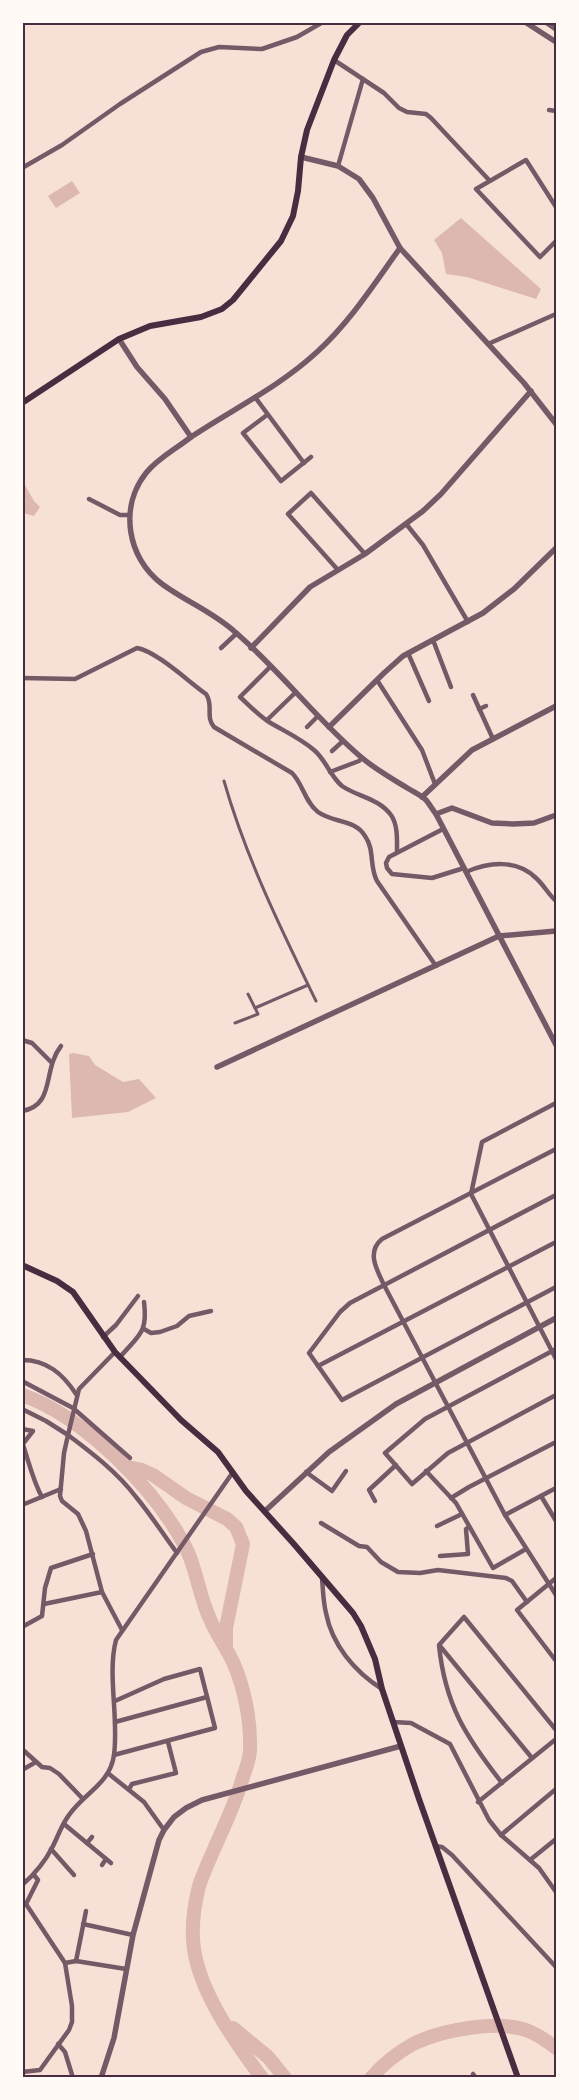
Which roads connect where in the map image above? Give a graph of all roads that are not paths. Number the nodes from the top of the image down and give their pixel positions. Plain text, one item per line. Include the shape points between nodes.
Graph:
1 (323, 22) edge
2 (360, 22) edge
3 (525, 22) edge
4 (546, 22) edge
5 (556, 29) edge
6 (556, 42) edge
7 (334, 60) junction
8 (363, 79) junction
9 (549, 110) dead end
10 (556, 111) edge
11 (301, 157) junction
12 (338, 166) junction
13 (22, 168) edge
14 (489, 180) junction
15 (556, 207) edge
16 (556, 242) edge
17 (400, 248) junction
18 (556, 314) edge
19 (119, 338) junction
20 (488, 344) junction
21 (531, 391) junction
22 (255, 397) junction
23 (22, 403) edge
24 (267, 415) junction
25 (556, 424) edge
26 (191, 438) junction
27 (311, 458) dead end
28 (304, 463) junction
29 (89, 500) dead end
30 (130, 515) junction
31 (407, 525) junction
32 (556, 548) edge
33 (364, 554) junction
34 (338, 570) junction
35 (468, 622) junction
36 (237, 634) junction
37 (433, 640) junction
38 (221, 648) dead end
39 (251, 648) junction
40 (408, 653) junction
41 (270, 667) junction
42 (453, 671) dead end
43 (446, 673) junction
44 (22, 678) edge
45 (377, 680) junction
46 (451, 687) dead end
47 (296, 692) junction
48 (473, 695) dead end
49 (429, 701) dead end
50 (486, 706) dead end
51 (556, 706) edge
52 (479, 709) junction
53 (318, 716) junction
54 (267, 720) junction
55 (307, 727) dead end
56 (329, 727) junction
57 (493, 739) junction
58 (344, 741) junction
59 (332, 751) dead end
60 (362, 758) junction
61 (330, 772) junction
62 (224, 780) dead end
63 (435, 784) junction
64 (422, 797) junction
65 (436, 814) junction
66 (556, 815) edge
67 (443, 829) junction
68 (397, 852) junction
69 (465, 870) junction
70 (556, 901) edge
71 (556, 931) edge
72 (499, 936) junction
73 (436, 966) junction
74 (308, 984) junction
75 (248, 994) dead end
76 (316, 1001) dead end
77 (255, 1008) junction
78 (235, 1023) dead end
79 (22, 1040) edge
80 (556, 1045) edge
81 (61, 1046) dead end
82 (51, 1062) junction
83 (217, 1067) dead end
84 (556, 1103) edge
85 (22, 1112) edge
86 (556, 1149) edge
87 (470, 1194) junction
88 (556, 1195) edge
89 (489, 1230) junction
90 (556, 1242) edge
91 (22, 1265) edge
92 (508, 1267) junction
93 (384, 1285) junction
94 (556, 1287) edge
95 (138, 1296) dead end
96 (144, 1302) dead end
97 (527, 1303) junction
98 (211, 1311) dead end
99 (556, 1318) edge
100 (404, 1322) junction
101 (540, 1327) junction
102 (144, 1329) junction
103 (103, 1337) junction
104 (554, 1350) edge
105 (117, 1354) junction
106 (422, 1358) junction
107 (556, 1359) edge
108 (22, 1360) edge
109 (318, 1366) junction
110 (22, 1381) edge
111 (435, 1382) junction
112 (76, 1394) junction
113 (556, 1395) edge
114 (448, 1406) junction
115 (22, 1409) edge
116 (72, 1409) junction
117 (22, 1429) edge
118 (68, 1432) junction
119 (467, 1442) junction
120 (556, 1442) edge
121 (23, 1445) edge
122 (130, 1458) dead end
123 (396, 1465) junction
124 (346, 1471) dead end
125 (426, 1471) junction
126 (233, 1472) junction
127 (306, 1472) junction
128 (486, 1478) junction
129 (60, 1488) junction
130 (556, 1488) edge
131 (332, 1491) junction
132 (541, 1496) junction
133 (42, 1497) junction
134 (328, 1497) dead end
135 (451, 1498) junction
136 (375, 1501) dead end
137 (22, 1505) edge
138 (265, 1512) junction
139 (462, 1514) junction
140 (505, 1515) junction
141 (556, 1522) edge
142 (321, 1523) dead end
143 (437, 1526) dead end
144 (469, 1527) junction
145 (526, 1549) junction
146 (178, 1552) junction
147 (93, 1554) junction
148 (456, 1555) junction
149 (440, 1556) dead end
150 (457, 1563) dead end
151 (321, 1576) junction
152 (556, 1578) edge
153 (548, 1584) junction
154 (102, 1592) junction
155 (556, 1595) edge
156 (527, 1602) junction
157 (44, 1604) junction
158 (22, 1627) edge
159 (122, 1630) junction
160 (439, 1645) junction
161 (556, 1661) edge
162 (382, 1689) junction
163 (207, 1697) junction
164 (115, 1700) junction
165 (115, 1722) junction
166 (393, 1722) junction
167 (556, 1730) edge
168 (556, 1739) edge
169 (168, 1742) junction
170 (401, 1746) junction
171 (22, 1749) edge
172 (114, 1755) junction
173 (532, 1758) junction
174 (36, 1762) junction
175 (22, 1770) edge
176 (109, 1774) junction
177 (502, 1783) junction
178 (129, 1789) junction
179 (554, 1790) edge
180 (556, 1798) edge
181 (83, 1799) junction
182 (478, 1802) junction
183 (64, 1824) junction
184 (164, 1830) junction
185 (500, 1834) junction
186 (92, 1837) dead end
187 (556, 1839) edge
188 (87, 1843) junction
189 (435, 1846) junction
190 (52, 1849) junction
191 (106, 1859) junction
192 (530, 1860) junction
193 (111, 1863) dead end
194 (102, 1865) dead end
195 (34, 1875) junction
196 (74, 1875) dead end
197 (22, 1885) edge
198 (556, 1892) edge
199 (86, 1911) dead end
200 (83, 1924) junction
201 (133, 1935) junction
202 (76, 1961) junction
203 (65, 1962) junction
204 (556, 1968) edge
205 (126, 1969) junction
206 (58, 2044) junction
207 (22, 2072) edge
208 (73, 2078) edge
209 (101, 2078) edge
210 (518, 2078) edge

1 - 13 street via 297,38 262,48 219,47 201,52 56,149
2 - 7 main road via 347,35
3 - 6 street
4 - 5 street
7 - 8 street
7 - 11 main road via 307,130
8 - 12 street
8 - 14 street via 403,110 432,118
9 - 10 street
11 - 12 street
11 - 19 main road via 293,216 281,241 233,300 222,309 202,317 150,326
12 - 17 street via 367,188
14 - 15 street via 526,160
14 - 16 street via 476,189 540,257
17 - 20 street
17 - 22 street via 335,334 291,374
18 - 20 street
19 - 23 main road
19 - 26 street
20 - 21 street
21 - 25 street
21 - 31 street via 442,494
22 - 24 street
22 - 26 street
24 - 28 street
24 - 28 street via 243,433 281,480
26 - 30 street via 146,473 133,497
27 - 28 street
29 - 30 street via 120,515
30 - 36 street via 134,547 153,577 224,622
31 - 33 street
31 - 35 street via 423,545
32 - 35 street via 514,590
33 - 34 street
33 - 34 street via 311,493 288,514
34 - 39 street via 297,598
35 - 37 street
36 - 38 street
36 - 39 street
37 - 40 street
37 - 43 street
39 - 41 street
40 - 45 street
40 - 49 street
41 - 47 street
41 - 54 street via 240,697
42 - 43 street
43 - 46 street
44 - 73 street via 75,679 137,648 158,658 206,694 210,703 209,717 214,727 292,773 318,812 361,830 372,849 377,881
45 - 56 street
45 - 63 street via 422,750
47 - 53 street
47 - 54 street
48 - 52 street
50 - 52 street
51 - 57 street
52 - 57 street
53 - 55 street
53 - 56 street
54 - 61 street via 313,749
56 - 58 street
57 - 63 street via 464,756
58 - 59 street
58 - 60 street
60 - 61 street
60 - 64 street
61 - 68 street via 344,787 370,798 392,816 396,826
62 - 74 street via 251,862
63 - 64 street
64 - 65 street
65 - 66 street via 450,808 492,823 513,824 534,823
65 - 67 street
67 - 68 street
67 - 69 street
68 - 69 street via 386,863 392,874 432,878
69 - 70 street via 494,864 519,867 537,878
69 - 72 street
71 - 72 street
72 - 73 street
72 - 80 street
73 - 83 street
74 - 76 street
74 - 77 street
75 - 77 street
77 - 78 street via 258,1014
79 - 82 street via 32,1043
81 - 82 street
82 - 85 street via 42,1101
84 - 87 street via 482,1142
86 - 87 street
87 - 89 street
87 - 93 street via 378,1243 373,1259
88 - 89 street
89 - 92 street
89 - 93 street
90 - 92 street
91 - 103 main road via 57,1280 72,1292
92 - 97 street
92 - 100 street
93 - 100 street
93 - 109 street via 340,1312 309,1353
94 - 97 street
95 - 103 street via 116,1326
96 - 102 street
97 - 101 street
97 - 106 street
98 - 102 street via 189,1316 178,1326 160,1332 151,1333
99 - 101 street
100 - 106 street
100 - 109 street
101 - 104 street
101 - 111 street
102 - 105 street
103 - 105 main road
104 - 107 street
104 - 114 street
105 - 112 street
105 - 126 main road via 181,1420 218,1452
106 - 109 street via 342,1400
106 - 111 street
108 - 112 street via 41,1362 51,1367 67,1380
110 - 116 street
111 - 114 street
111 - 127 street via 359,1429
112 - 116 street
113 - 119 street
114 - 119 street
114 - 123 street via 425,1419 385,1453
115 - 118 street
116 - 118 street
116 - 122 street
117 - 121 street via 33,1431
118 - 129 street
118 - 146 street via 131,1491
119 - 125 street
119 - 128 street
120 - 128 street
121 - 133 street
123 - 125 street via 412,1484
123 - 136 street via 369,1490
124 - 131 street
125 - 135 street
126 - 138 main road
126 - 146 street
127 - 131 street
127 - 138 street
128 - 135 street
128 - 140 street
129 - 133 street
129 - 147 street via 62,1500 78,1514
130 - 132 street
131 - 134 street
132 - 140 street
132 - 141 street
133 - 137 street
135 - 139 street
138 - 151 main road
139 - 143 street
139 - 144 street
140 - 145 street
142 - 156 street via 359,1546 367,1547 381,1562 398,1572 438,1570 506,1578 512,1581
144 - 145 street via 493,1568
144 - 148 street via 466,1529 468,1554
145 - 153 street
146 - 159 street
147 - 154 street
147 - 157 street via 51,1568
148 - 149 street
148 - 150 street
151 - 162 main road via 361,1626 375,1659
151 - 162 street via 329,1629 338,1647 370,1682
152 - 153 street
153 - 155 street
153 - 156 street
154 - 157 street
154 - 159 street
156 - 161 street via 517,1610
157 - 158 street via 42,1616
159 - 164 street via 113,1649
160 - 167 street via 464,1617
160 - 173 street
160 - 177 street via 440,1659 462,1728
162 - 166 main road
163 - 164 street via 200,1669 164,1679
163 - 165 street
163 - 169 street via 215,1728
164 - 165 street
165 - 172 street
166 - 170 main road
166 - 182 street via 412,1723 450,1744
168 - 173 street
169 - 172 street
169 - 178 street via 176,1773 132,1784
170 - 184 street via 202,1800 174,1817
170 - 189 main road
171 - 174 street
172 - 176 street
173 - 177 street
174 - 175 street
174 - 181 street via 59,1774
176 - 178 street
176 - 181 street
177 - 182 street
178 - 184 street via 151,1809
179 - 180 street
179 - 185 street
181 - 183 street
182 - 185 street
183 - 188 street
183 - 190 street
184 - 201 street
185 - 192 street
186 - 188 street
187 - 192 street
188 - 191 street
189 - 204 street via 452,1855
189 - 210 main road
190 - 195 street
190 - 196 street
191 - 193 street
191 - 194 street
192 - 198 street
195 - 197 street
195 - 203 street via 38,1880 26,1904
199 - 200 street
200 - 201 street
200 - 202 street
201 - 205 street
202 - 203 street
202 - 205 street
203 - 206 street via 72,2022
205 - 209 street via 110,2057
206 - 207 street via 40,2070
206 - 208 street via 65,2052

